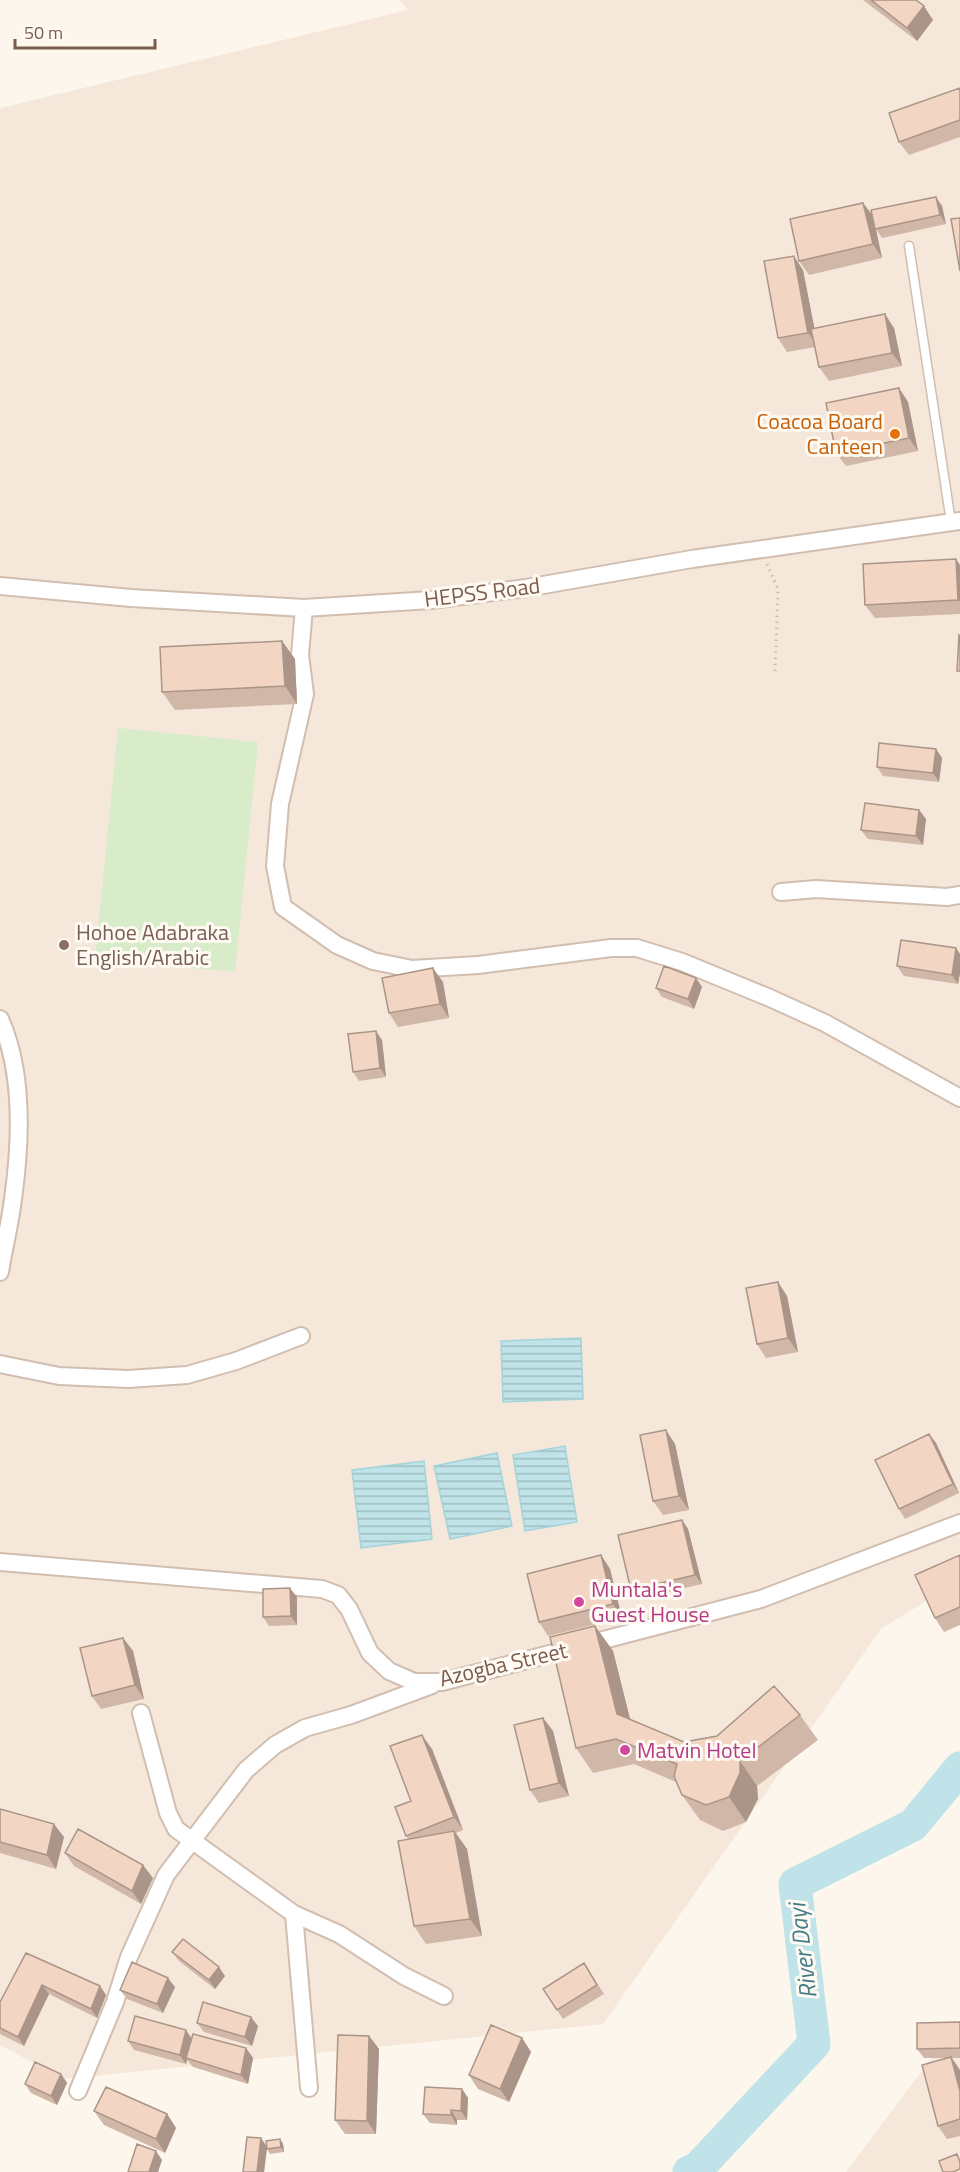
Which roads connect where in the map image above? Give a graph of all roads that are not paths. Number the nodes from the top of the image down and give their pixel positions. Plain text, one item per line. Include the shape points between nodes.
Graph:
1 (909, 246) dead end
2 (956, 522) edge
3 (0, 586) edge
4 (304, 608) junction
5 (781, 892) dead end
6 (960, 895) edge
7 (0, 1019) edge
8 (960, 1098) edge
9 (2, 1249) edge
10 (0, 1272) edge
11 (301, 1336) dead end
12 (0, 1364) edge
13 (960, 1523) edge
14 (0, 1562) edge
15 (442, 1682) junction
16 (141, 1713) dead end
17 (192, 1840) junction
18 (294, 1914) junction
19 (444, 1996) dead end
20 (309, 2088) dead end
21 (78, 2091) dead end

1 - 2 lane
2 - 4 street, HEPSS Road via 692,558 526,588 431,600
3 - 4 street, HEPSS Road
4 - 8 street via 300,654 305,694 280,804 275,866 283,907 307,925 372,961 412,969 637,948 682,962 825,1023
5 - 6 street via 816,889
7 - 9 street via 9,1038 18,1144 13,1200
9 - 10 street
11 - 12 street via 187,1375 128,1379 59,1376
13 - 15 street, Azogba Street via 761,1599
14 - 15 street, Azogba Street via 322,1589 338,1594 370,1653 388,1671 414,1682
15 - 17 street via 305,1728 275,1745 246,1770
16 - 17 street via 170,1821
17 - 18 street
17 - 21 street via 166,1875 147,1916
18 - 19 street via 339,1934 404,1976
18 - 20 street

